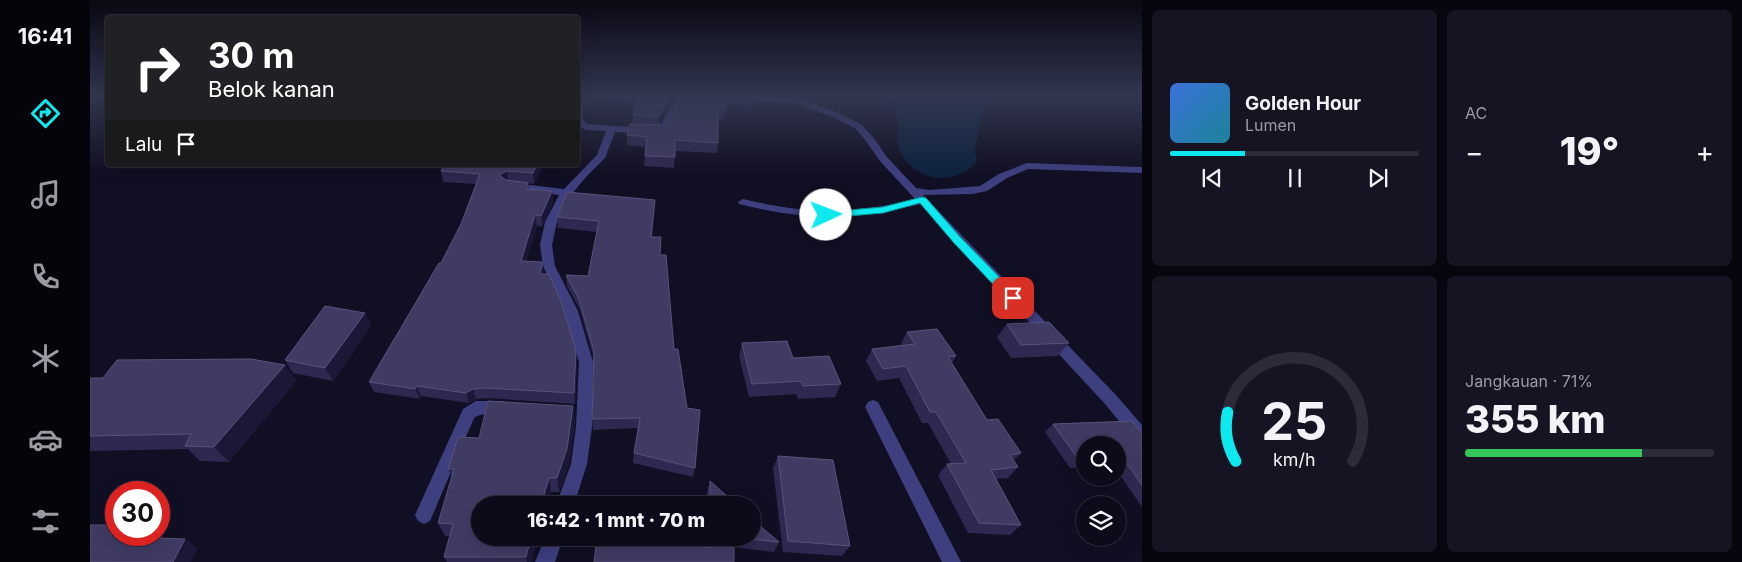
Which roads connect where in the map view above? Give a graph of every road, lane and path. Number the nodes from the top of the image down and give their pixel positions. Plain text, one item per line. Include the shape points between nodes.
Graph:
1 (667, 122) edge
2 (850, 122) edge
3 (580, 124) edge
4 (611, 129) junction
5 (1142, 170) edge
6 (508, 186) edge
7 (912, 190) junction
8 (567, 193) junction
9 (922, 200) junction
10 (743, 202) dead end
11 (873, 407) dead end
12 (517, 408) edge
13 (565, 412) edge
14 (585, 413) junction
15 (1142, 437) edge
16 (568, 496) edge
17 (424, 515) dead end
18 (551, 546) edge
19 (544, 562) edge
20 (952, 562) edge

1 - 4 street via 663,132
2 - 7 street via 859,127
3 - 4 street
4 - 8 street via 602,156
5 - 7 street via 1027,166 1003,176 984,189 929,193
6 - 8 street
7 - 9 street
8 - 14 street via 550,222 546,245 548,266 570,311 586,362
9 - 10 street via 883,210 837,215 795,213
9 - 15 street
11 - 20 street
12 - 17 street via 476,408 468,414
13 - 14 street
14 - 16 street via 579,464
18 - 19 street

